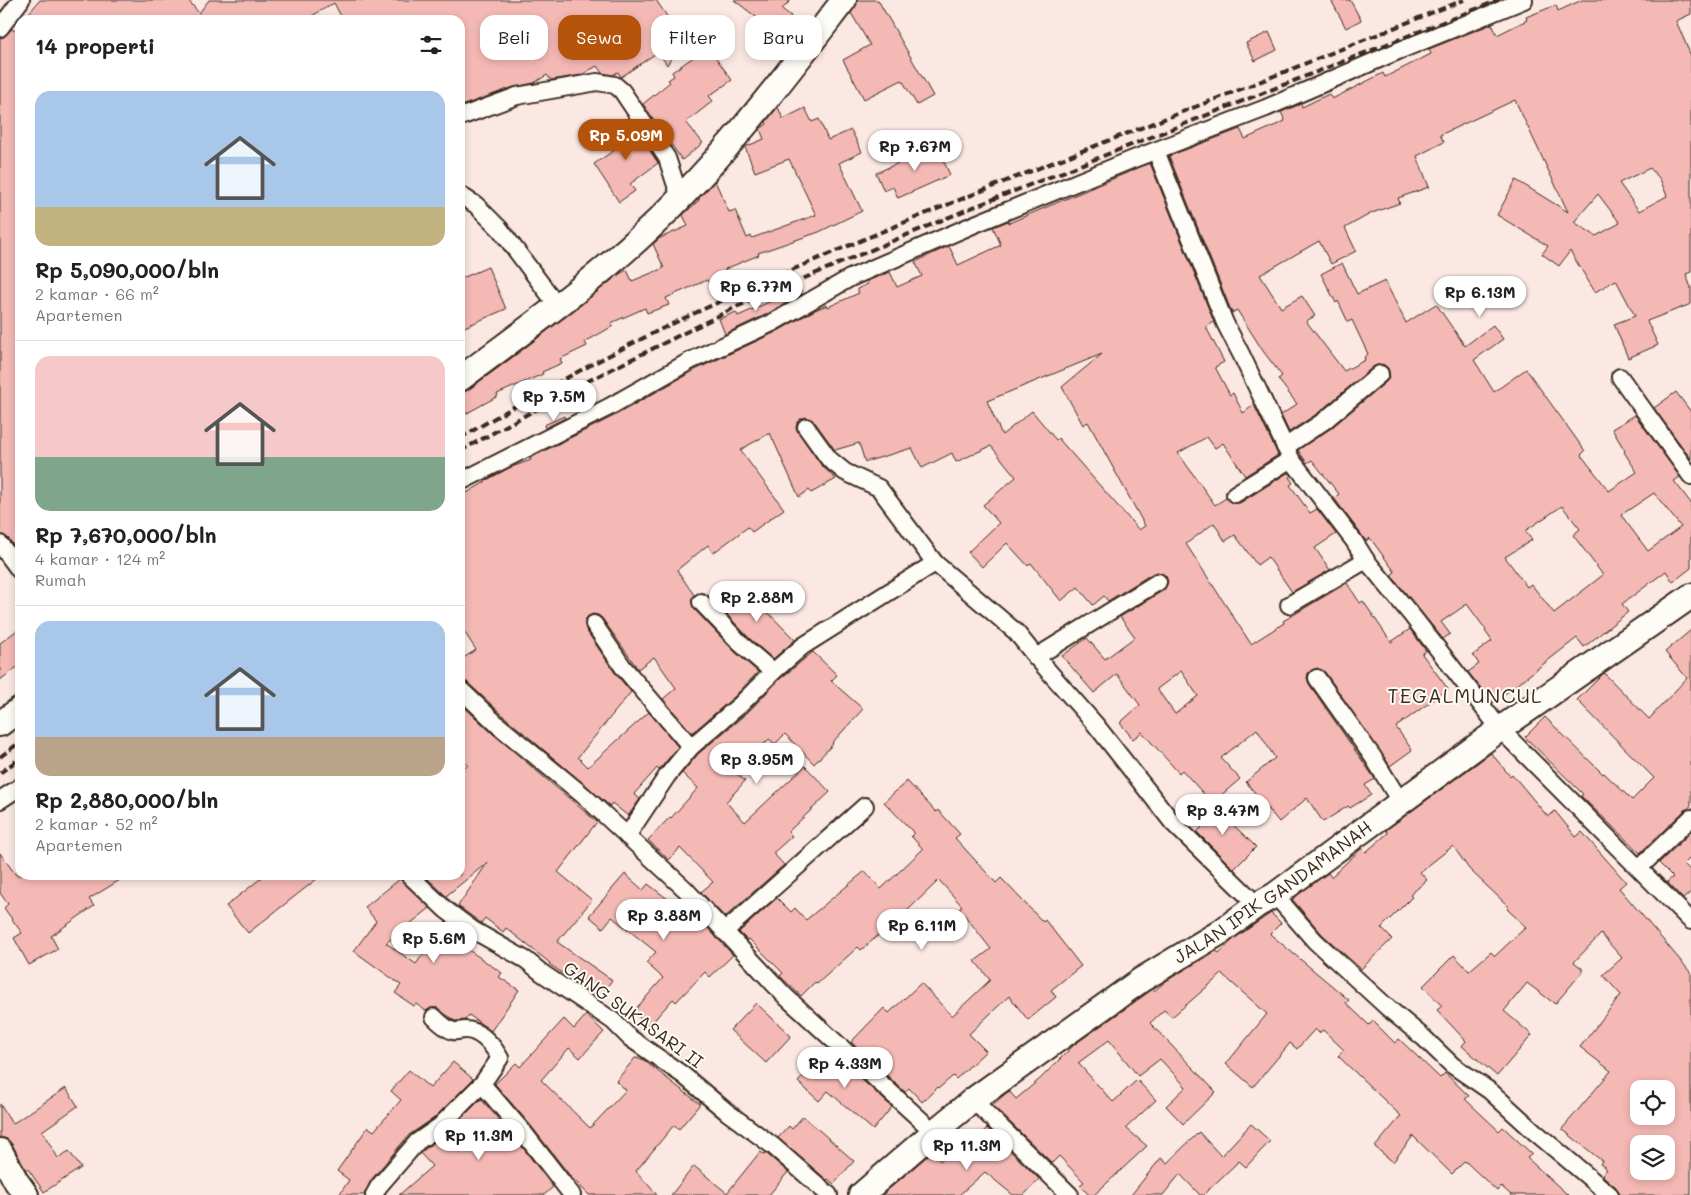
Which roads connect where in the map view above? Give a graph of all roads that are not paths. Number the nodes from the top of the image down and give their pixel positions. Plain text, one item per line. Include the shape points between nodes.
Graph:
1 (21, 0) edge
2 (844, 0) edge
3 (1524, 0) edge
4 (0, 28) edge
5 (465, 115) edge
6 (1156, 151) junction
7 (680, 198) junction
8 (465, 199) edge
9 (558, 305) junction
10 (1380, 374) dead end
11 (465, 375) edge
12 (1620, 377) dead end
13 (806, 427) dead end
14 (1288, 453) junction
15 (1691, 476) edge
16 (465, 479) edge
17 (1235, 494) dead end
18 (0, 544) edge
19 (1366, 560) junction
20 (15, 564) edge
21 (935, 564) junction
22 (1158, 582) dead end
23 (1691, 596) edge
24 (701, 602) dead end
25 (1289, 605) dead end
26 (594, 624) dead end
27 (1036, 657) junction
28 (773, 672) junction
29 (1317, 678) dead end
30 (465, 693) edge
31 (15, 713) edge
32 (0, 724) edge
33 (1500, 729) junction
34 (692, 747) junction
35 (15, 790) edge
36 (0, 800) edge
37 (1401, 803) junction
38 (865, 806) dead end
39 (1691, 818) edge
40 (627, 836) junction
41 (1639, 868) junction
42 (415, 880) edge
43 (1266, 900) junction
44 (1691, 921) edge
45 (724, 932) junction
46 (434, 1017) dead end
47 (482, 1084) junction
48 (973, 1100) junction
49 (934, 1132) junction
50 (0, 1151) edge
51 (26, 1195) edge
52 (374, 1195) edge
53 (572, 1195) edge
54 (829, 1195) edge
55 (861, 1195) edge
56 (1070, 1195) edge
57 (1610, 1195) edge

1 - 4 street
2 - 7 street via 754,116
3 - 6 street
5 - 7 street via 516,96 597,82 615,85 667,158
6 - 14 street via 1225,323
6 - 16 street via 850,278 772,323 690,361 609,407
7 - 9 street via 618,257
8 - 9 street via 500,229
9 - 11 street
10 - 14 street
12 - 15 street
13 - 21 street via 828,459 845,472 879,488
14 - 17 street
14 - 19 street
18 - 20 street
19 - 25 street
19 - 33 street
21 - 27 street via 1016,632
21 - 28 street via 804,646
22 - 27 street
23 - 33 street, JALAN IPIK GANDAMANAH
24 - 28 street
26 - 34 street via 623,667
27 - 43 street via 1096,724 1173,823
28 - 34 street
29 - 37 street
30 - 40 street
31 - 32 street
33 - 37 street, JALAN IPIK GANDAMANAH
33 - 41 street
34 - 40 street via 667,776
35 - 36 street
37 - 43 street, JALAN IPIK GANDAMANAH
38 - 45 street
39 - 41 street
40 - 45 street
41 - 44 street
42 - 54 street, GANG SUKASARI II via 446,910 473,930 526,960 613,1021 630,1038 773,1146
43 - 48 street, JALAN IPIK GANDAMANAH via 1141,980
43 - 57 street via 1316,941 1452,1065 1490,1091
45 - 49 street via 786,996
46 - 47 street via 454,1032 466,1030 492,1044 500,1058
47 - 52 street via 440,1126 417,1142
47 - 53 street
48 - 49 street, JALAN IPIK GANDAMANAH
48 - 56 street
49 - 55 street, JALAN IPIK GANDAMANAH
50 - 51 street

